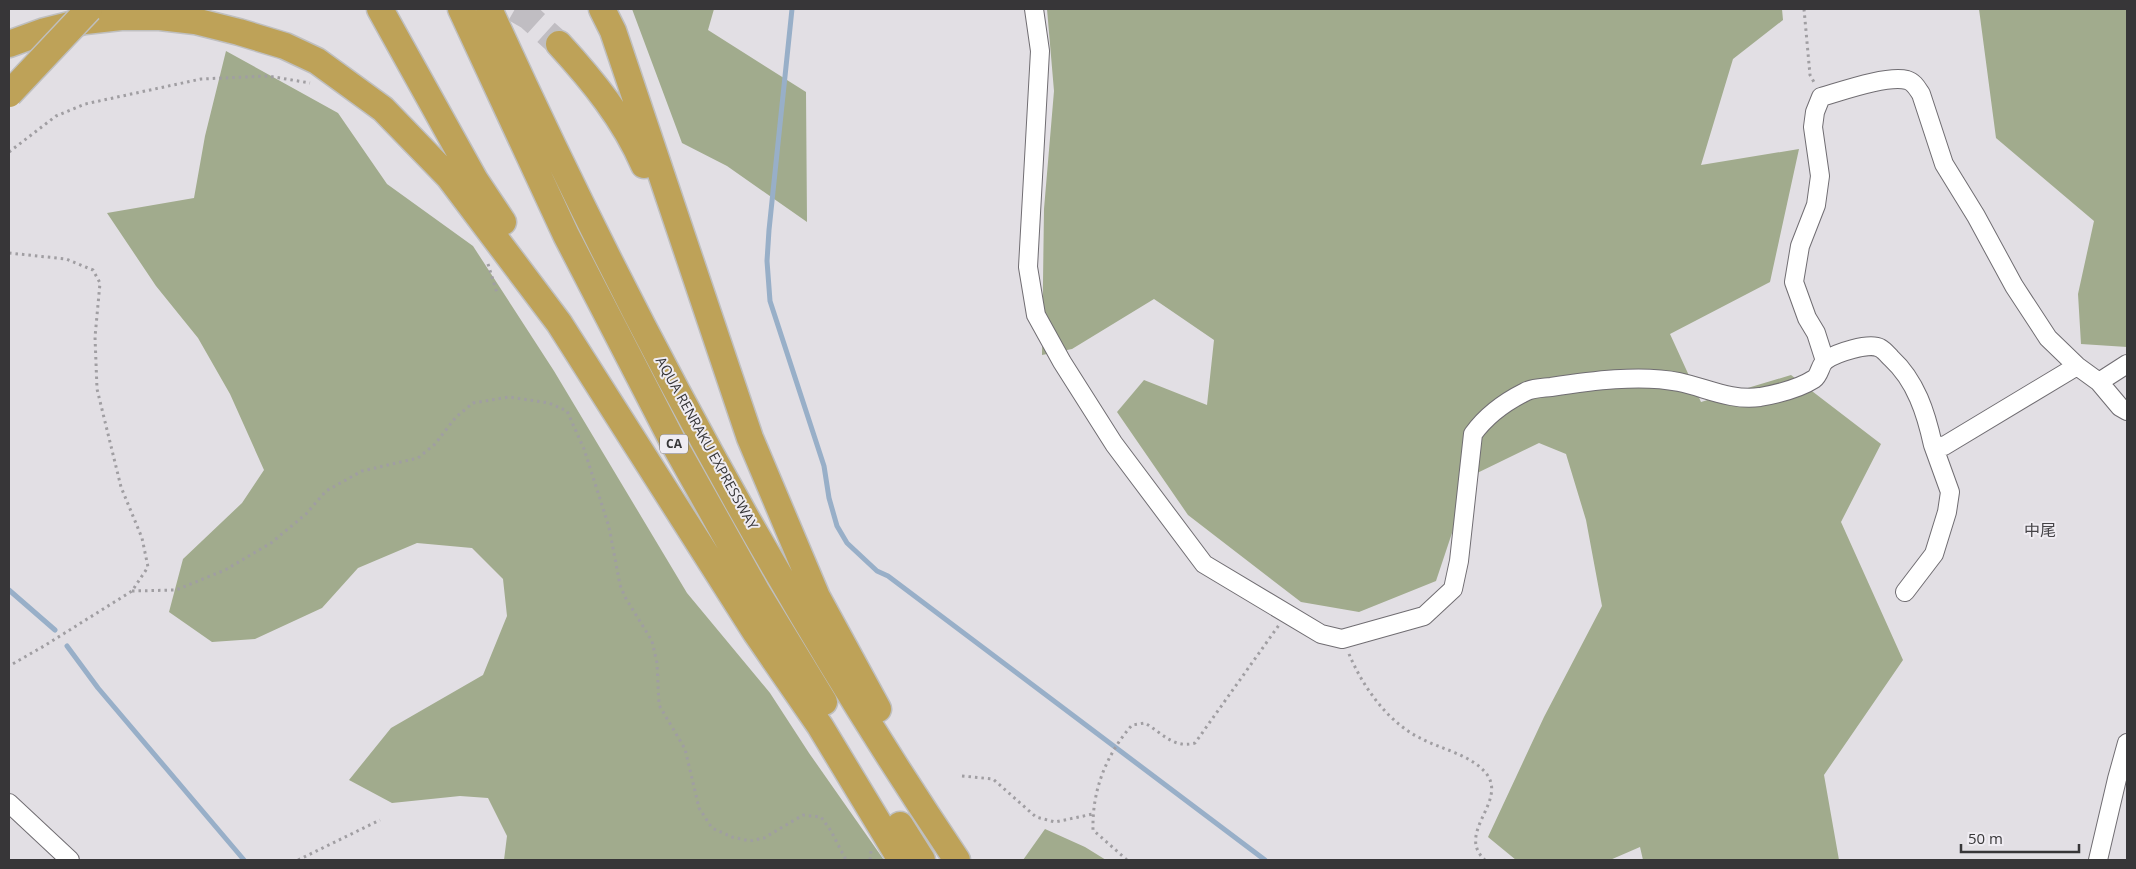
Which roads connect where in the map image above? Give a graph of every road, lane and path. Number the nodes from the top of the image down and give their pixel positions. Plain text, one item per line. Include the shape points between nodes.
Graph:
1 (89, 9) edge
2 (380, 9) edge
3 (460, 9) edge
4 (489, 9) edge
5 (602, 9) edge
6 (1034, 9) edge
7 (1804, 9) edge
8 (9, 44) edge
9 (559, 44) tunnel mouth
10 (313, 84) dead end
11 (9, 94) edge
12 (1821, 97) junction
13 (9, 152) edge
14 (9, 253) edge
15 (486, 258) dead end
16 (694, 270) junction
17 (497, 293) dead end
18 (559, 323) junction
19 (1825, 361) junction
20 (2127, 364) edge
21 (2077, 366) junction
22 (2099, 382) junction
23 (2127, 411) edge
24 (1933, 445) junction
25 (132, 591) junction
26 (1905, 592) dead end
27 (1286, 615) junction
28 (1342, 640) junction
29 (9, 666) edge
30 (2127, 743) edge
31 (962, 776) dead end
32 (9, 803) edge
33 (1092, 814) junction
34 (380, 820) dead end
35 (952, 854) edge
36 (70, 860) edge
37 (298, 860) edge
38 (846, 860) edge
39 (902, 860) edge
40 (922, 860) edge
41 (971, 860) edge
42 (1128, 860) edge
43 (1485, 860) edge
44 (2098, 860) edge

1 - 11 highway, bridge
2 - 18 highway via 475,180 539,278
3 - 40 highway, AQUA RENRAKU EXPRESSWAY / CA via 566,235 674,444 757,592
4 - 35 highway, AQUA RENRAKU EXPRESSWAY / CA via 589,222 697,428 852,699
5 - 16 highway via 613,31
6 - 27 street via 1040,51 1028,267 1036,315 1114,444 1204,564
7 - 12 path via 1810,75
8 - 18 highway via 85,21 160,17 239,32 285,46 317,61 383,109 448,177
9 - 16 highway via 624,124
10 - 13 path via 268,76 201,79 86,104 56,116
12 - 19 street via 1813,127 1820,176 1816,205 1800,246 1794,282
12 - 21 street via 1897,79 1915,84 1944,164 2014,286 2048,338
14 - 25 path via 66,259 93,270 100,283 95,338 98,389 122,487 142,538 148,567
15 - 17 path
16 - 41 highway via 750,438 817,597 869,694
18 - 39 highway via 820,726
19 - 24 street via 1864,346 1880,347 1900,366 1918,394
19 - 28 street via 1816,378 1761,397 1741,398 1679,382 1642,379 1526,391 1485,418 1472,434 1459,561 1453,588 1424,616
20 - 22 street
21 - 22 street
21 - 24 street via 1944,446
22 - 23 street
24 - 26 street via 1950,492 1934,554
25 - 29 path
25 - 38 path via 176,590 225,570 271,543 306,514 326,491 362,471 418,458 473,403 509,397 549,403 567,411 584,449 609,527 620,585 652,641 657,663 659,705 685,749 699,808 712,828 750,841 764,838 804,815 820,817
27 - 28 street via 1321,634
27 - 33 path via 1195,744 1172,743 1145,723 1132,724 1121,737 1101,775
28 - 43 path via 1356,672 1370,693 1402,727 1420,739 1463,755 1487,774 1492,784 1491,797 1476,833 1476,849
30 - 44 street
31 - 33 path via 994,779 1036,817 1055,822
32 - 36 street
33 - 42 path via 1093,830
34 - 37 path

